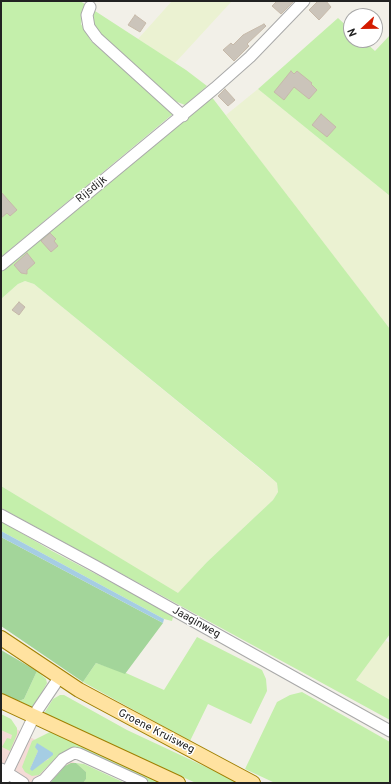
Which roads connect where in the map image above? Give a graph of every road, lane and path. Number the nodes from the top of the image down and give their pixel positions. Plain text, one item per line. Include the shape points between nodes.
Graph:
1 (304, 1) edge
2 (90, 7) dead end
3 (183, 116) junction
4 (1, 265) edge
5 (1, 515) edge
6 (1, 638) edge
7 (59, 678) junction
8 (1, 702) edge
9 (34, 716) junction
10 (390, 731) edge
11 (4, 775) edge
12 (23, 783) edge
13 (38, 783) edge
14 (142, 783) edge
15 (178, 783) edge
16 (253, 783) edge

1 - 3 street, Rijsdijk via 250,57
2 - 3 street via 87,15 88,27 97,38
3 - 4 street, Rijsdijk
5 - 10 street, Jaaginweg
6 - 7 main road, Groene Kruisweg
7 - 9 street
7 - 16 main road, Groene Kruisweg via 126,717
8 - 9 main road
9 - 11 street
9 - 15 main road
11 - 12 street
13 - 14 street via 63,759 74,753

